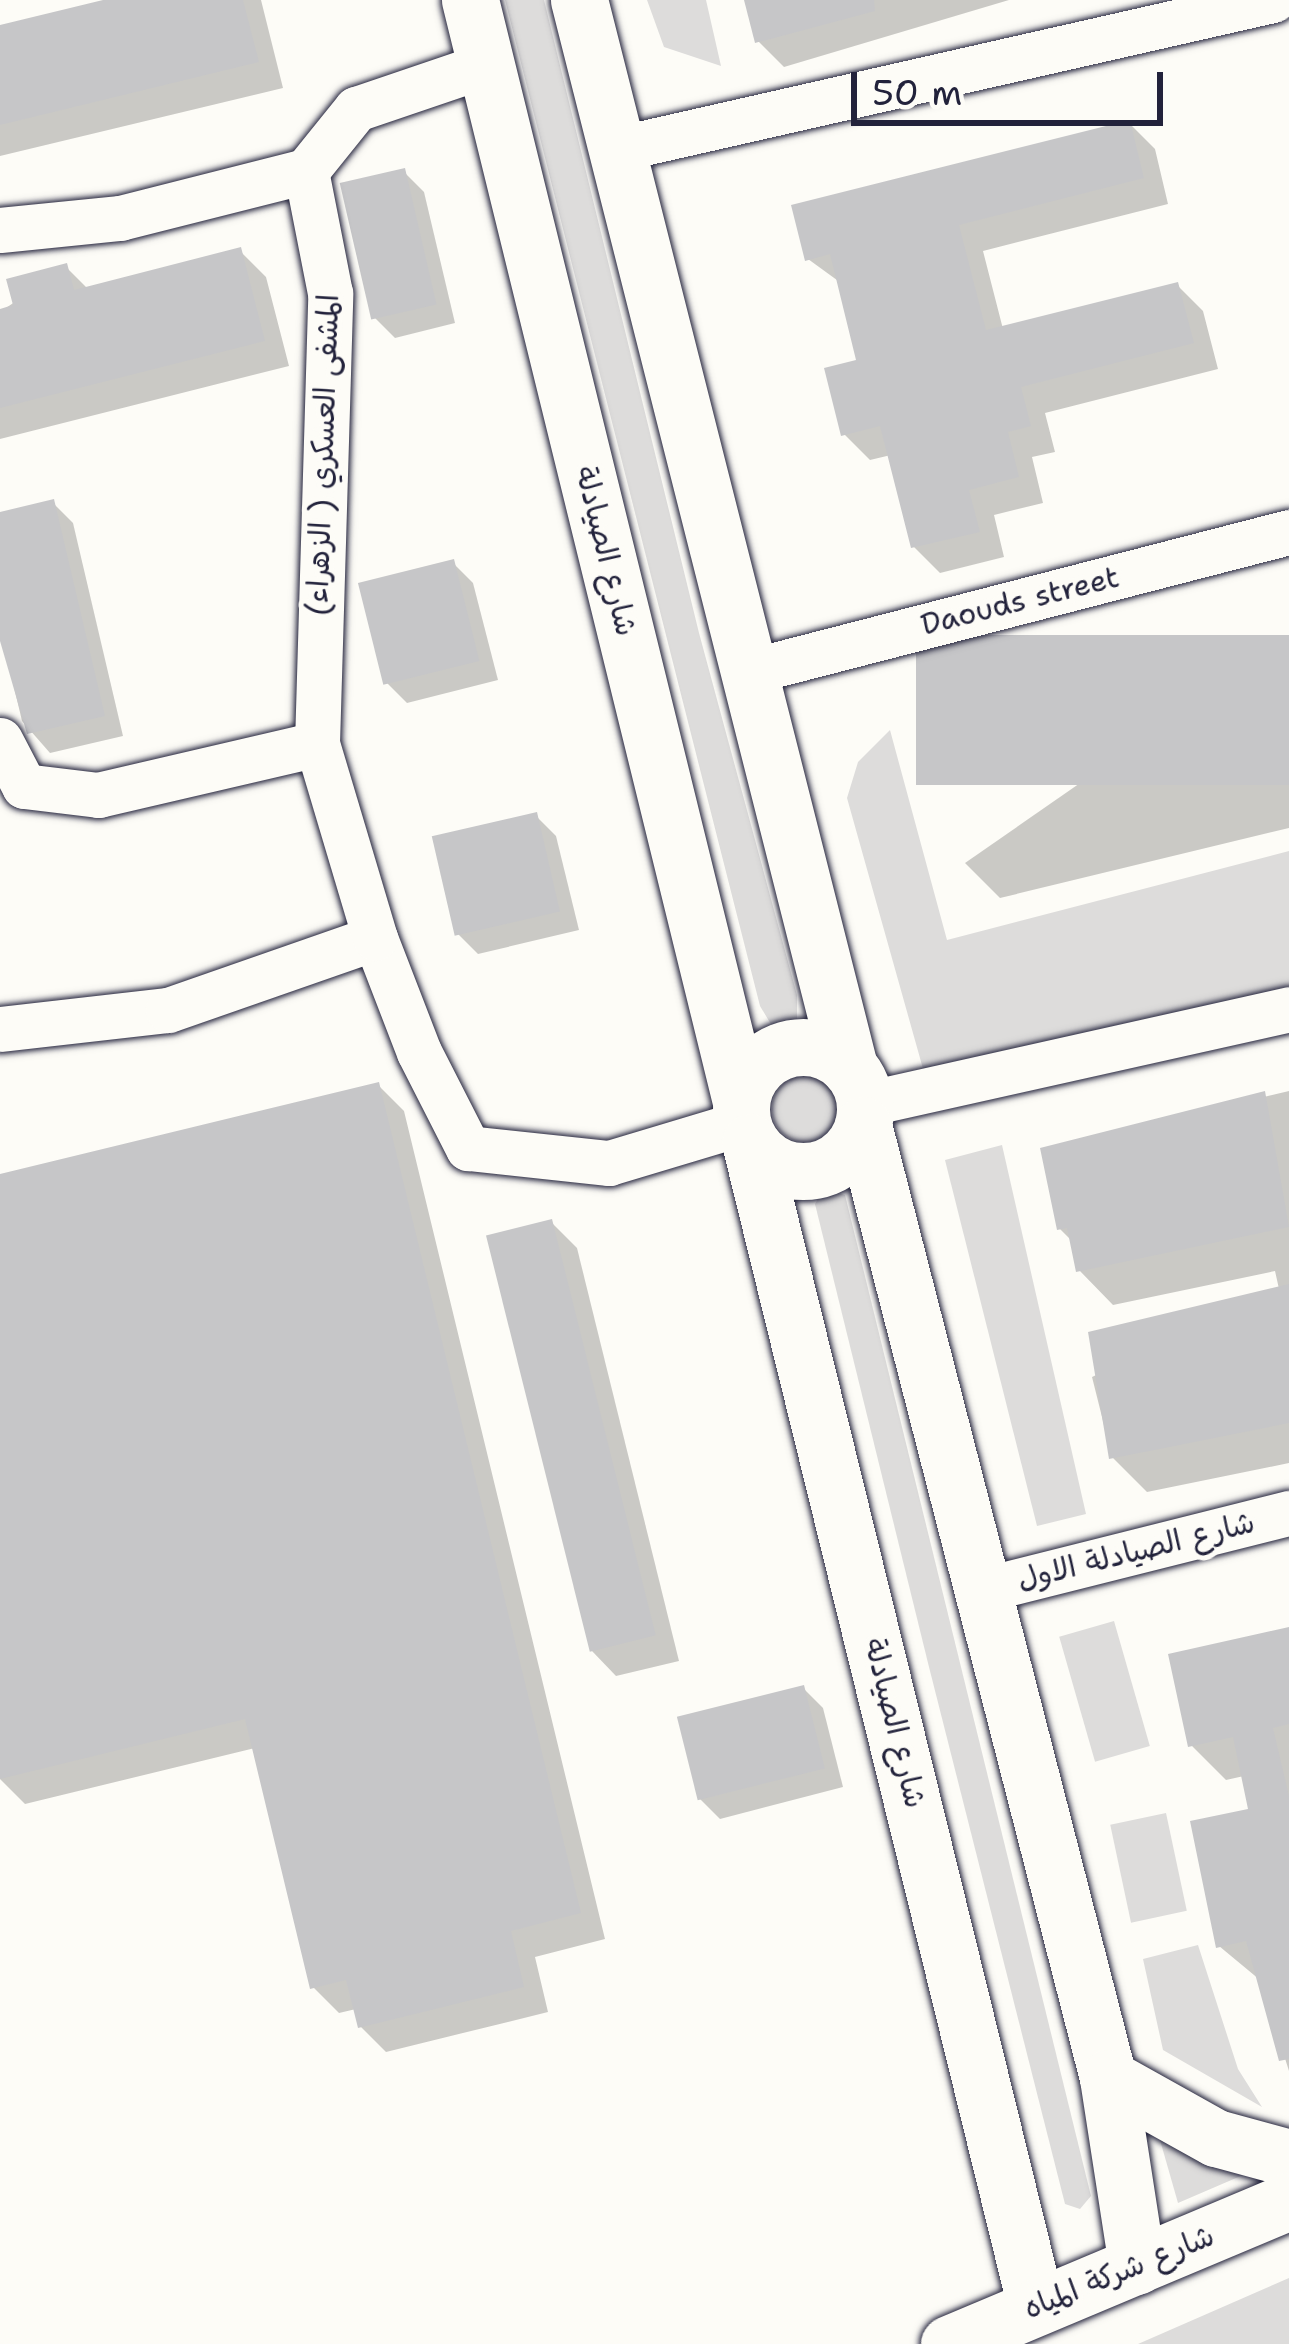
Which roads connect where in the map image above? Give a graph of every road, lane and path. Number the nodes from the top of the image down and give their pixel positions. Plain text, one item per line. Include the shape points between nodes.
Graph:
1 (470, 0) edge
2 (579, 0) edge
3 (1273, 0) edge
4 (488, 64) junction
5 (617, 148) junction
6 (306, 171) junction
7 (0, 230) edge
8 (1289, 532) edge
9 (751, 670) junction
10 (0, 740) edge
11 (316, 744) junction
12 (375, 938) junction
13 (1289, 1009) edge
14 (0, 1029) edge
15 (859, 1099) junction
16 (744, 1122) junction
17 (1289, 1513) edge
18 (982, 1590) junction
19 (1108, 2078) junction
20 (1289, 2158) edge
21 (1289, 2201) edge
22 (1137, 2266) junction
23 (1036, 2306) junction
24 (949, 2344) edge

1 - 4 street, شارع الصيادلة
2 - 5 street
3 - 5 street
4 - 6 street via 356,109
4 - 16 street, شارع الصيادلة
5 - 9 street
6 - 7 street via 120,218
6 - 11 street, المشفى العسكري ( الزهراء) via 330,292
8 - 9 street, Daouds street
9 - 15 street
10 - 11 street via 24,786 98,795
11 - 12 street, المشفى العسكري ( الزهراء)
12 - 14 street via 168,1010
12 - 16 street, المشفى العسكري ( الزهراء) via 418,1052 468,1148 609,1163
13 - 15 street
15 - 16 street via 840,1159 802,1171 764,1158
15 - 16 street via 833,1054 793,1046 758,1065
15 - 18 street
16 - 23 street, شارع الصيادلة
17 - 18 street, شارع الصيادلة الاول
18 - 19 street
19 - 20 street via 1216,2138
19 - 22 street
21 - 22 street, شارع شركة المياه
22 - 23 street, شارع شركة المياه
23 - 24 street, شارع شركة المياه

